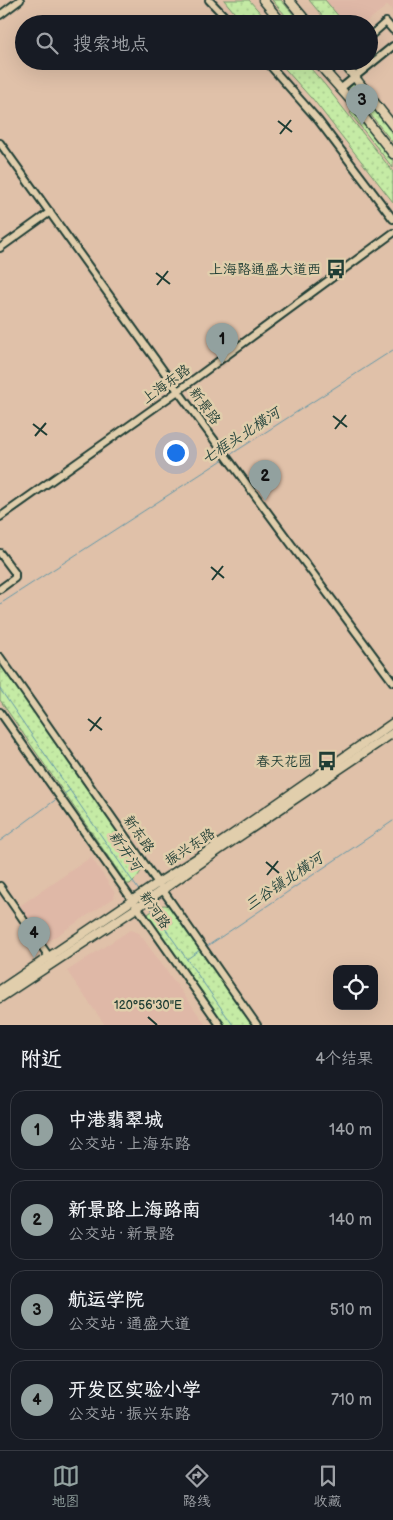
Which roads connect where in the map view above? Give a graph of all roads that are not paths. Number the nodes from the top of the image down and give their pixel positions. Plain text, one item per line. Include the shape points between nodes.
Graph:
1 (20, 0) edge
2 (209, 0) edge
3 (263, 0) edge
4 (289, 0) edge
5 (0, 15) edge
6 (223, 15) edge
7 (276, 15) edge
8 (302, 15) edge
9 (392, 27) edge
10 (378, 29) edge
11 (393, 46) edge
12 (378, 58) edge
13 (274, 70) edge
14 (324, 70) edge
15 (330, 70) edge
16 (349, 70) edge
17 (364, 70) edge
18 (326, 73) junction
19 (355, 77) junction
20 (340, 89) junction
21 (393, 126) edge
22 (0, 142) edge
23 (393, 154) edge
24 (50, 212) junction
25 (393, 219) edge
26 (393, 233) edge
27 (0, 248) edge
28 (178, 391) junction
29 (0, 517) edge
30 (0, 553) edge
31 (0, 589) edge
32 (0, 657) edge
33 (393, 682) edge
34 (0, 712) edge
35 (393, 723) edge
36 (393, 733) edge
37 (0, 886) edge
38 (160, 886) junction
39 (141, 900) junction
40 (51, 959) junction
41 (0, 990) edge
42 (0, 998) edge
43 (220, 1025) edge
44 (257, 1025) edge

1 - 5 street
2 - 6 street
3 - 7 main road
4 - 8 main road
9 - 10 street via 386,22
11 - 12 street
13 - 25 street via 318,120
14 - 18 main road
15 - 18 street
16 - 19 main road
17 - 19 street
18 - 20 main road
19 - 20 street
19 - 21 main road
20 - 23 main road
22 - 24 street, 新景路
24 - 27 street
24 - 28 street, 新景路
26 - 28 street, 上海东路
28 - 29 street, 上海东路
28 - 33 street, 新景路
30 - 31 street via 15,573 15,578
32 - 38 street, 新东路
34 - 39 street, 新河路 via 62,800
35 - 38 main road, 振兴东路
36 - 38 main road, 振兴东路
37 - 40 street
38 - 39 main road, 振兴东路
38 - 44 street, 新东路
39 - 40 main road, 振兴东路
39 - 43 street, 新河路
40 - 41 main road, 振兴东路
40 - 42 main road, 振兴东路

